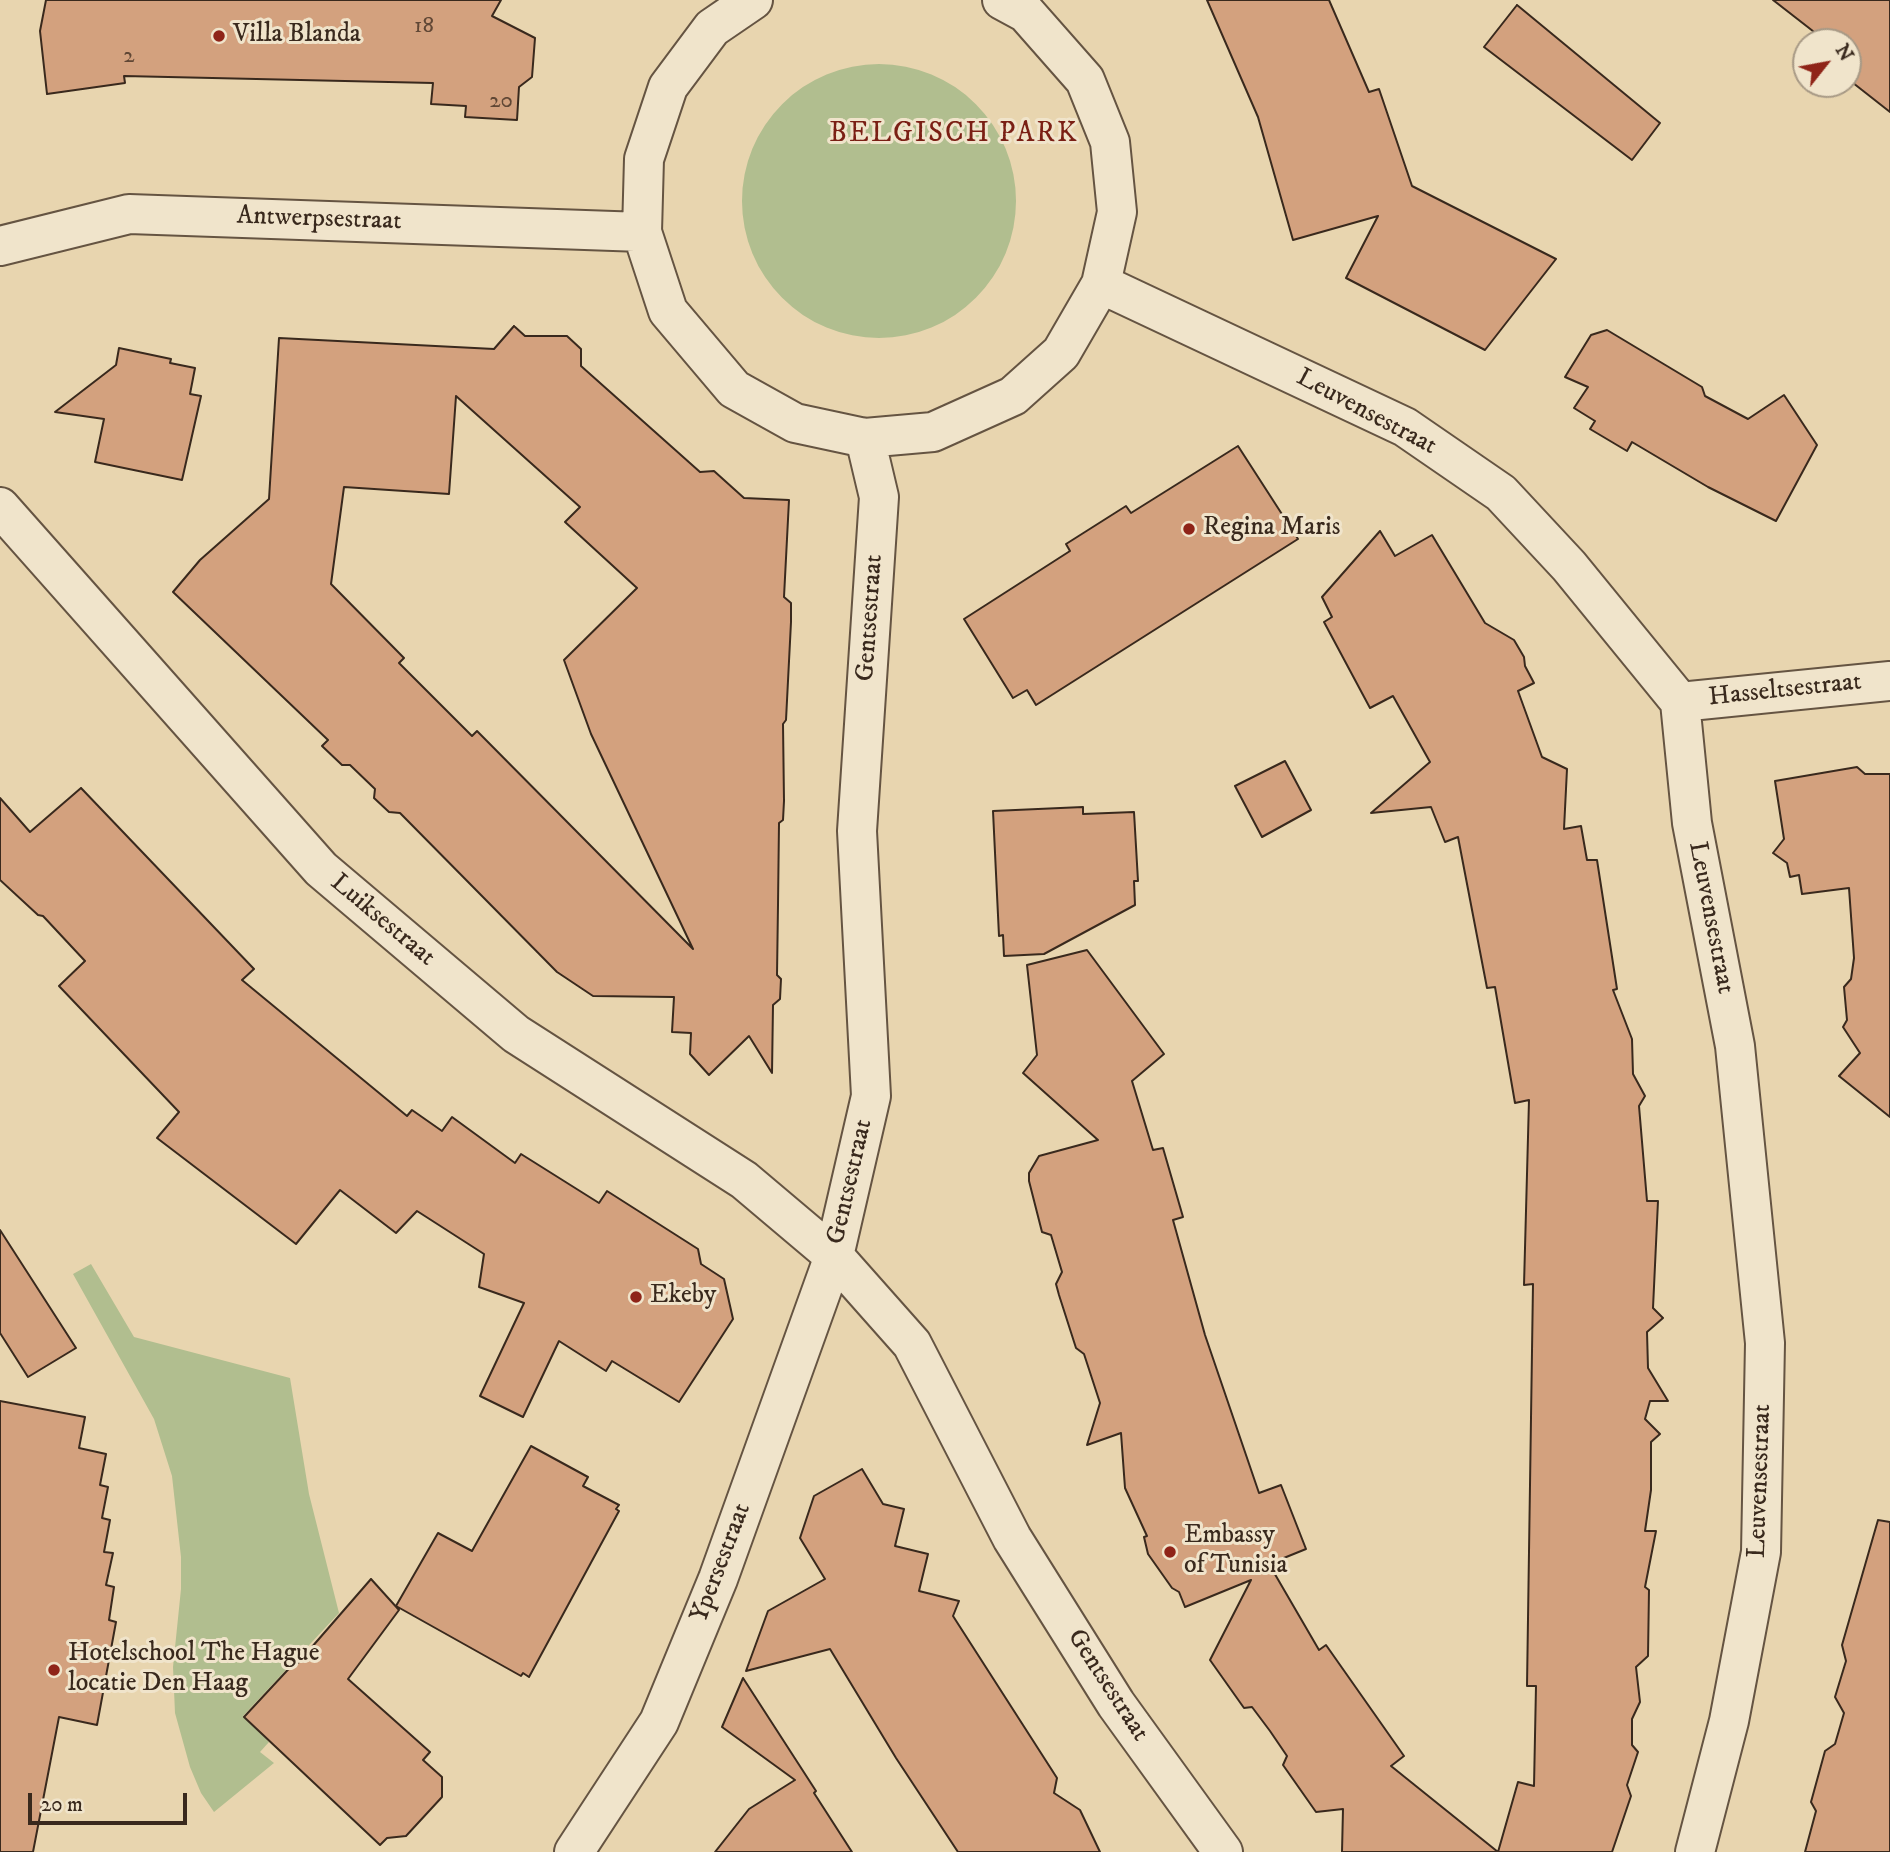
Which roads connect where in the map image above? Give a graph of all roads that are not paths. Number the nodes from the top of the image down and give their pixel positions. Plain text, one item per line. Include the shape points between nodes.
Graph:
1 (753, 0) edge
2 (1021, 4) edge
3 (642, 232) junction
4 (0, 246) edge
5 (1101, 284) junction
6 (865, 438) junction
7 (0, 507) edge
8 (1890, 681) edge
9 (1680, 702) junction
10 (834, 1256) junction
11 (574, 1852) edge
12 (1223, 1852) edge
13 (1695, 1852) edge

1 - 3 street via 712,28 668,87 644,159
2 - 5 street via 1085,80 1110,142 1116,212
3 - 4 street, Antwerpsestraat via 130,214
3 - 6 street via 668,311 734,389 795,423
5 - 6 street via 1061,353 1013,396 933,432
5 - 9 street, Leuvensestraat via 1405,427 1501,493 1569,566
6 - 10 street, Gentsestraat via 879,497 857,831 871,1096
7 - 10 street, Luiksestraat via 321,869 516,1034 744,1180
8 - 9 street, Hasseltsestraat
9 - 13 street, Leuvensestraat via 1692,823 1735,1046 1765,1343 1761,1552 1729,1721
10 - 11 street, Ypersestraat via 718,1580 659,1721
10 - 12 street, Gentsestraat via 912,1344 1012,1538 1116,1704

